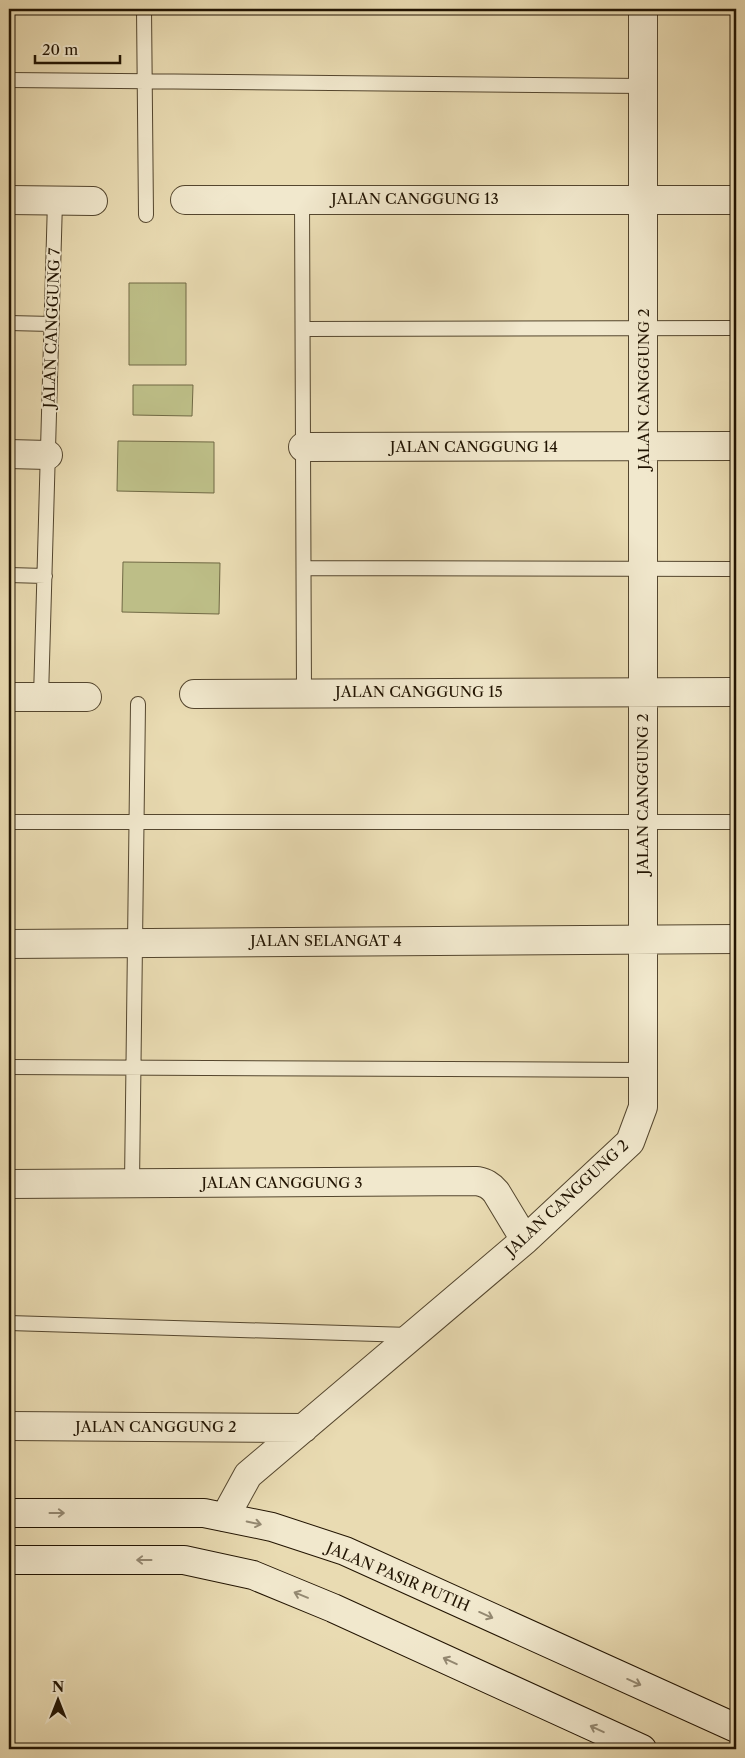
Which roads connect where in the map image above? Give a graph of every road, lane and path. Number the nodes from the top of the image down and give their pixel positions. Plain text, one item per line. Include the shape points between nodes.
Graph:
1 (144, 9) edge
2 (643, 9) edge
3 (9, 80) edge
4 (145, 81) junction
5 (643, 86) junction
6 (302, 199) junction
7 (9, 200) edge
8 (185, 200) dead end
9 (736, 200) edge
10 (56, 201) junction
11 (92, 201) dead end
12 (644, 201) junction
13 (146, 215) dead end
14 (9, 323) edge
15 (52, 324) junction
16 (643, 327) junction
17 (736, 328) edge
18 (303, 329) junction
19 (644, 446) junction
20 (736, 446) edge
21 (303, 447) junction
22 (9, 454) edge
23 (48, 455) junction
24 (304, 568) junction
25 (643, 568) junction
26 (736, 569) edge
27 (9, 575) edge
28 (44, 576) junction
29 (643, 691) junction
30 (736, 692) edge
31 (304, 693) junction
32 (194, 694) dead end
33 (9, 697) edge
34 (87, 697) dead end
35 (41, 698) junction
36 (138, 704) dead end
37 (643, 821) junction
38 (9, 822) edge
39 (137, 822) junction
40 (736, 822) edge
41 (643, 939) junction
42 (736, 939) edge
43 (135, 943) junction
44 (9, 944) edge
45 (9, 1067) edge
46 (133, 1068) junction
47 (643, 1070) junction
48 (132, 1183) junction
49 (9, 1184) edge
50 (524, 1240) junction
51 (9, 1322) edge
52 (412, 1335) junction
53 (9, 1426) edge
54 (304, 1428) junction
55 (9, 1513) edge
56 (225, 1517) junction
57 (9, 1560) edge
58 (736, 1728) edge
59 (642, 1749) edge

1 - 4 lane
2 - 5 street, JALAN CANGGUNG 2
3 - 4 lane
4 - 5 lane
4 - 13 lane
5 - 12 street, JALAN CANGGUNG 2
6 - 8 street, JALAN CANGGUNG 13
6 - 12 street, JALAN CANGGUNG 13
6 - 18 lane
7 - 10 street
9 - 12 street, JALAN CANGGUNG 13
10 - 11 street
10 - 15 lane, JALAN CANGGUNG 7
12 - 16 street, JALAN CANGGUNG 2
14 - 15 lane
15 - 23 lane, JALAN CANGGUNG 7
16 - 17 lane
16 - 18 lane
16 - 19 street, JALAN CANGGUNG 2
18 - 21 lane
19 - 20 street, JALAN CANGGUNG 14
19 - 21 street, JALAN CANGGUNG 14
19 - 25 street, JALAN CANGGUNG 2
21 - 24 lane
22 - 23 street
23 - 28 lane, JALAN CANGGUNG 7
24 - 25 lane
24 - 31 lane
25 - 26 lane
25 - 29 street, JALAN CANGGUNG 2
27 - 28 lane
28 - 35 lane, JALAN CANGGUNG 7
29 - 30 street, JALAN CANGGUNG 15
29 - 31 street, JALAN CANGGUNG 15
29 - 37 street, JALAN CANGGUNG 2
31 - 32 street, JALAN CANGGUNG 15
33 - 35 street
34 - 35 street
36 - 39 lane
37 - 39 lane
37 - 40 lane
37 - 41 street, JALAN CANGGUNG 2
38 - 39 lane
39 - 43 lane
41 - 42 street, JALAN SELANGAT 4
41 - 43 street, JALAN SELANGAT 4
41 - 47 street, JALAN CANGGUNG 2
43 - 44 street, JALAN SELANGAT 4
43 - 46 lane
45 - 46 lane
46 - 47 lane
46 - 48 lane
47 - 50 street, JALAN CANGGUNG 2 via 643,1107 630,1142
48 - 49 street, JALAN CANGGUNG 3
48 - 50 street, JALAN CANGGUNG 3 via 485,1182 496,1192
50 - 52 street, JALAN CANGGUNG 2
51 - 52 lane
52 - 54 street, JALAN CANGGUNG 2
53 - 54 street, JALAN CANGGUNG 2
54 - 56 street, JALAN CANGGUNG 2 via 248,1475
55 -> 56 street, JALAN PASIR PUTIH via 204,1513
56 -> 58 street, JALAN PASIR PUTIH via 272,1527 345,1551
59 -> 57 street via 253,1575 184,1560

